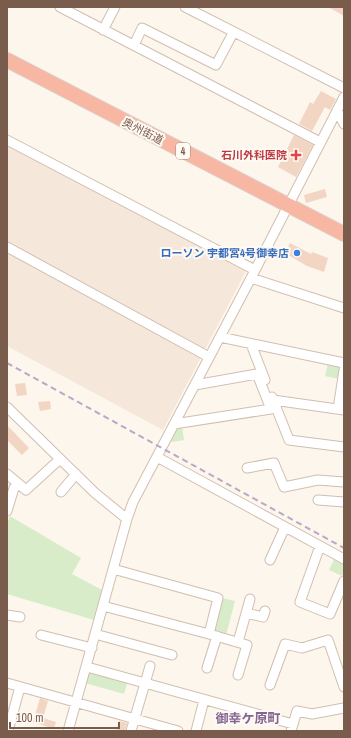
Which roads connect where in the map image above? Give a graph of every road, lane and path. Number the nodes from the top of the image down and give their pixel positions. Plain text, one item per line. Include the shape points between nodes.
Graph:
1 (60, 7) edge
2 (115, 7) edge
3 (187, 7) edge
4 (103, 30) junction
5 (233, 33) junction
6 (134, 45) junction
7 (7, 60) edge
8 (344, 88) edge
9 (344, 97) edge
10 (337, 110) junction
11 (344, 124) edge
12 (7, 140) edge
13 (320, 142) junction
14 (288, 205) junction
15 (344, 234) edge
16 (7, 247) edge
17 (253, 274) junction
18 (344, 308) edge
19 (220, 337) junction
20 (251, 344) junction
21 (210, 357) junction
22 (344, 362) edge
23 (344, 370) edge
24 (195, 385) junction
25 (273, 400) junction
26 (7, 407) edge
27 (341, 410) edge
28 (174, 424) junction
29 (344, 447) edge
30 (157, 457) junction
31 (60, 459) junction
32 (246, 468) dead end
33 (7, 474) edge
34 (76, 474) junction
35 (344, 482) edge
36 (19, 485) junction
37 (61, 492) dead end
38 (318, 500) dead end
39 (344, 502) edge
40 (7, 511) edge
41 (127, 519) junction
42 (285, 526) junction
43 (320, 546) junction
44 (344, 559) edge
45 (270, 560) dead end
46 (113, 569) junction
47 (344, 581) edge
48 (250, 599) dead end
49 (103, 606) junction
50 (265, 611) dead end
51 (246, 613) junction
52 (7, 615) edge
53 (20, 617) dead end
54 (96, 634) junction
55 (41, 635) dead end
56 (213, 635) junction
57 (238, 642) junction
58 (92, 648) junction
59 (172, 655) dead end
60 (150, 666) dead end
61 (86, 667) junction
62 (207, 668) dead end
63 (238, 675) dead end
64 (146, 683) junction
65 (7, 684) edge
66 (270, 685) dead end
67 (20, 687) junction
68 (344, 687) edge
69 (204, 700) junction
70 (77, 703) junction
71 (344, 708) edge
72 (134, 719) junction
73 (292, 728) edge
74 (8, 731) edge
75 (68, 731) edge
76 (131, 731) edge
77 (178, 731) edge
78 (196, 731) edge

1 - 4 street
2 - 4 street
3 - 5 street
4 - 6 street
5 - 6 street via 216,65 142,28
5 - 8 street
6 - 13 street
7 - 14 highway, 奥州街道 / 4
9 - 10 street
10 - 11 street
10 - 13 street
12 - 17 street
13 - 14 street
14 - 15 highway, 奥州街道 / 4
14 - 17 street
16 - 21 street
17 - 18 street
17 - 19 street
19 - 20 street
19 - 21 street
20 - 22 street
20 - 25 street
21 - 24 street
23 - 27 street
24 - 28 street
24 - 28 street via 257,374 271,409
25 - 27 street
25 - 29 street via 289,440
26 - 31 street
28 - 30 street
30 - 41 street via 133,502
30 - 42 street
31 - 34 street
31 - 36 street via 26,490
32 - 35 street via 274,463 284,487 318,480
33 - 36 street
34 - 37 street
34 - 41 street
36 - 40 street via 14,488
38 - 39 street
41 - 46 street
42 - 43 street
42 - 45 street
43 - 44 street
43 - 47 street via 300,602 330,614
46 - 49 street
46 - 56 street via 218,598
48 - 51 street
49 - 54 street
49 - 56 street
50 - 51 street via 263,617
51 - 57 street
52 - 53 street
54 - 58 street
54 - 59 street
55 - 58 street
56 - 57 street
56 - 62 street
57 - 63 street via 247,645
58 - 61 street
60 - 64 street
61 - 64 street
61 - 70 street
64 - 69 street
64 - 72 street
65 - 67 street
66 - 68 street via 285,644 302,648 328,640
67 - 70 street
67 - 74 street
69 - 73 street
69 - 78 street
70 - 72 street
70 - 75 street
71 - 73 street via 312,714 297,711
72 - 76 street
72 - 77 street

